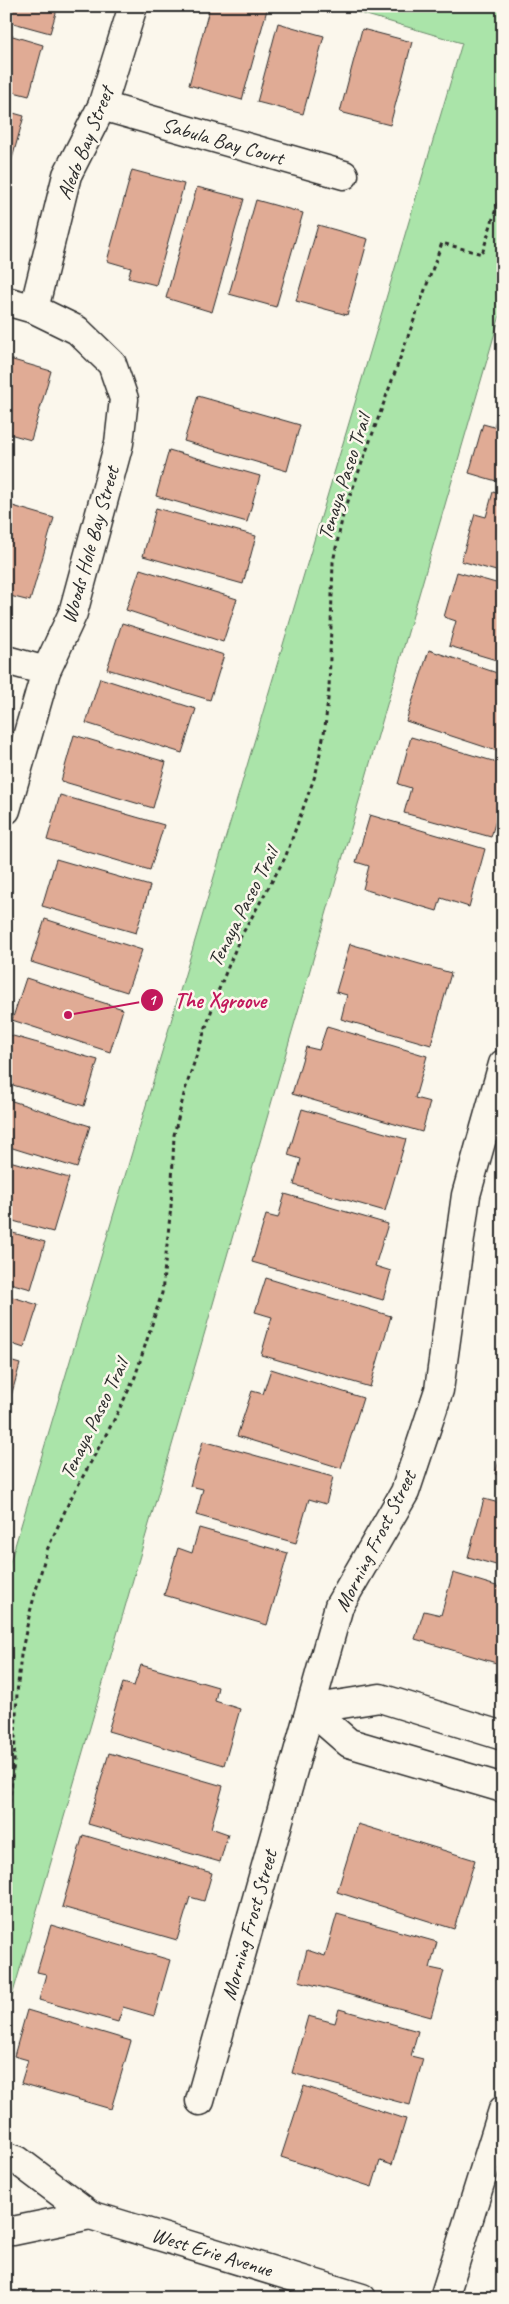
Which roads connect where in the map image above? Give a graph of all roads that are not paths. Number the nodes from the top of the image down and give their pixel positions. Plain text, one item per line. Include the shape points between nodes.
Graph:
1 (133, 6) edge
2 (102, 106) junction
3 (344, 176) dead end
4 (6, 301) edge
5 (34, 309) junction
6 (6, 660) edge
7 (46, 671) junction
8 (6, 810) edge
9 (503, 1064) edge
10 (310, 1709) junction
11 (503, 1736) edge
12 (503, 1788) edge
13 (200, 2101) dead end
14 (503, 2110) edge
15 (6, 2157) edge
16 (90, 2215) junction
17 (6, 2229) edge
18 (362, 2298) edge
19 (444, 2298) edge

1 - 2 street, Aledo Bay Street
2 - 3 street, Sabula Bay Court
2 - 5 street, Aledo Bay Street via 68,175
4 - 5 street
5 - 7 street, Woods Hole Bay Street via 77,330 112,364 124,399 120,443 74,612
6 - 7 street
7 - 8 street, Woods Hole Bay Street
9 - 10 street, Morning Frost Street via 466,1195 439,1390 405,1492 339,1606
10 - 11 street via 380,1698
10 - 12 street via 349,1743
10 - 13 street, Morning Frost Street
14 - 19 street
15 - 16 street, West Erie Avenue via 17,2160
16 - 17 street, West Erie Avenue via 13,2231
16 - 18 street, West Erie Avenue

